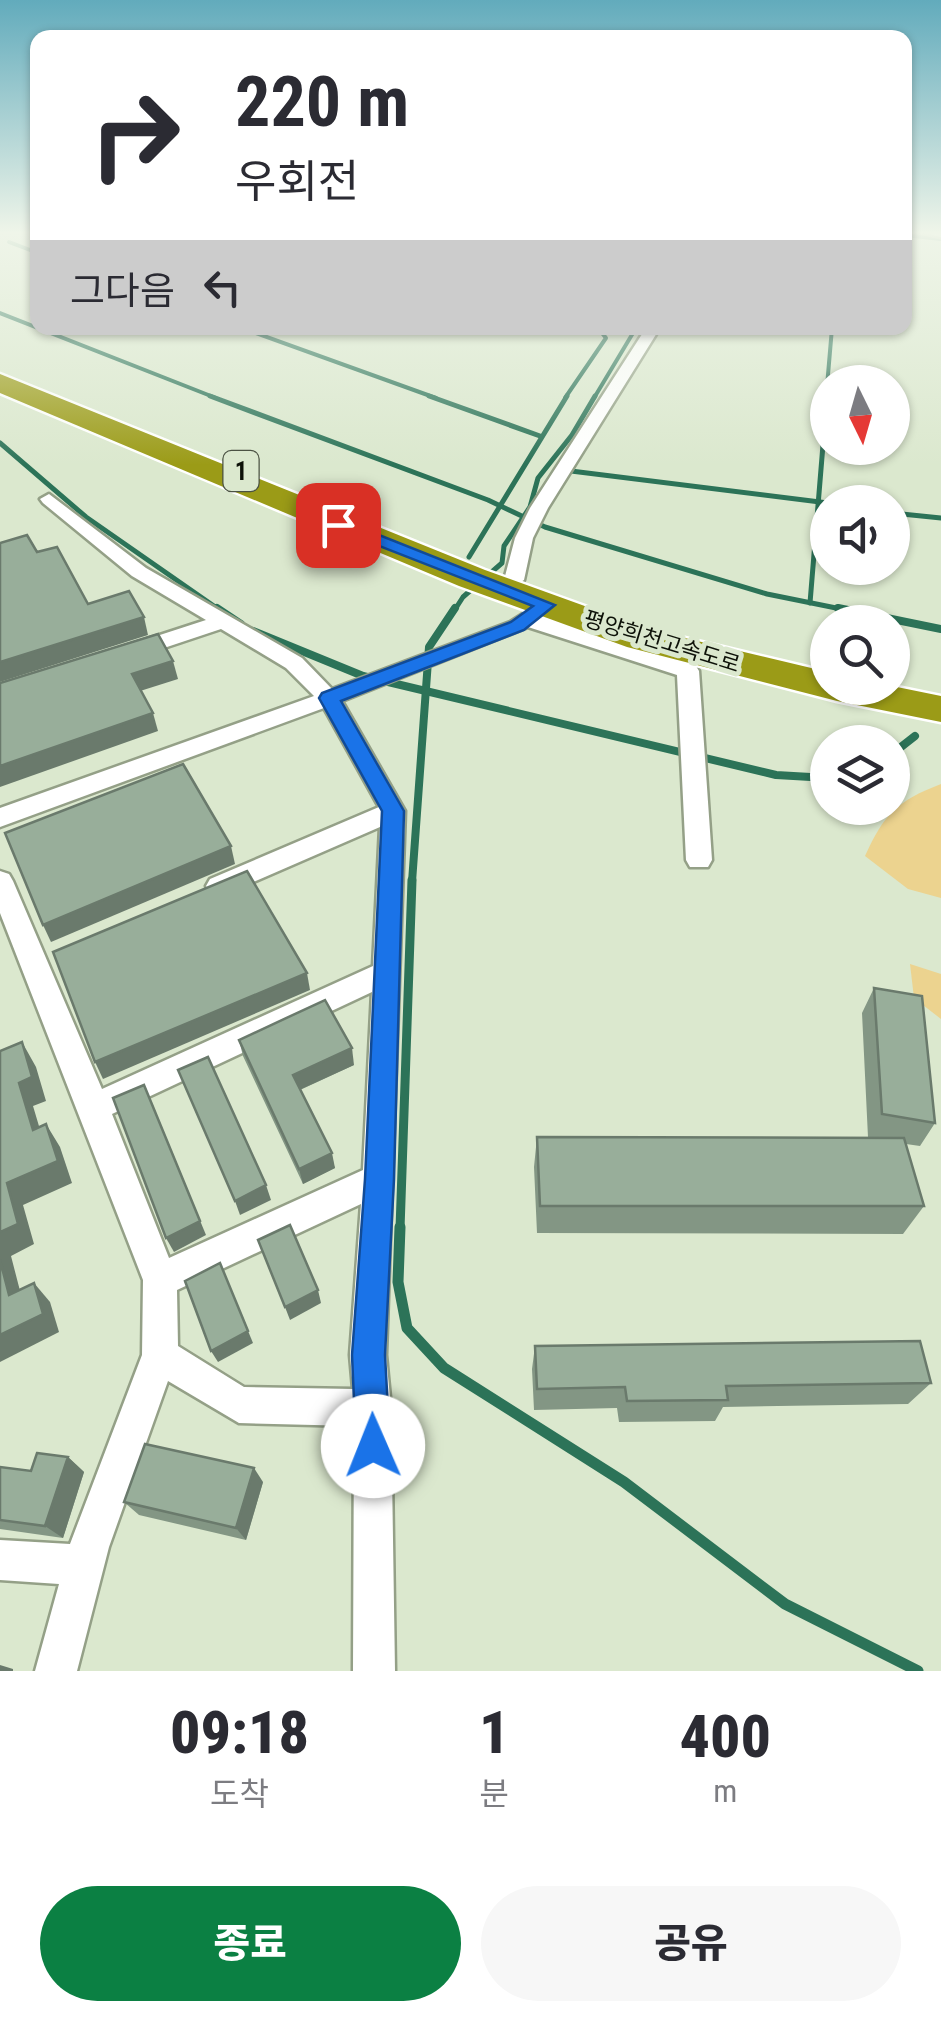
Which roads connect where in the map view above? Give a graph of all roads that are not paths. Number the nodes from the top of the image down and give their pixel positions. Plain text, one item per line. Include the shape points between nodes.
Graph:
1 (649, 335) edge
2 (0, 371) edge
3 (0, 382) edge
4 (50, 499) dead end
5 (493, 577) junction
6 (536, 612) junction
7 (220, 622) junction
8 (110, 658) edge
9 (810, 668) edge
10 (810, 682) edge
11 (910, 690) edge
12 (941, 696) edge
13 (329, 698) junction
14 (910, 702) edge
15 (941, 708) edge
16 (393, 811) junction
17 (0, 818) edge
18 (699, 860) dead end
19 (0, 881) edge
20 (196, 896) edge
21 (386, 973) junction
22 (94, 1107) junction
23 (380, 1179) junction
24 (160, 1280) junction
25 (160, 1355) junction
26 (372, 1408) junction
27 (0, 1560) edge
28 (83, 1565) junction
29 (56, 1671) edge
30 (374, 1671) edge

1 - 5 street via 518,555
2 - 5 highway, 평양희천고속도로 / 1
3 - 5 highway, 평양희천고속도로 / 1
4 - 7 street via 139,572
5 - 6 highway, 평양희천고속도로 / 1
5 - 9 highway, 평양희천고속도로 / 1
6 - 10 highway, 평양희천고속도로 / 1
6 - 13 street
6 - 18 street via 688,671
7 - 8 street
7 - 13 street via 294,663
11 - 12 highway
13 - 16 street
13 - 17 street
14 - 15 highway
16 - 20 street
16 - 21 street
19 - 22 street via 44,961
21 - 22 street
21 - 23 street
22 - 24 street
23 - 24 street
23 - 26 street via 368,1355
24 - 25 street
25 - 26 street via 240,1405
25 - 28 street
26 - 30 street
27 - 28 street
28 - 29 street

